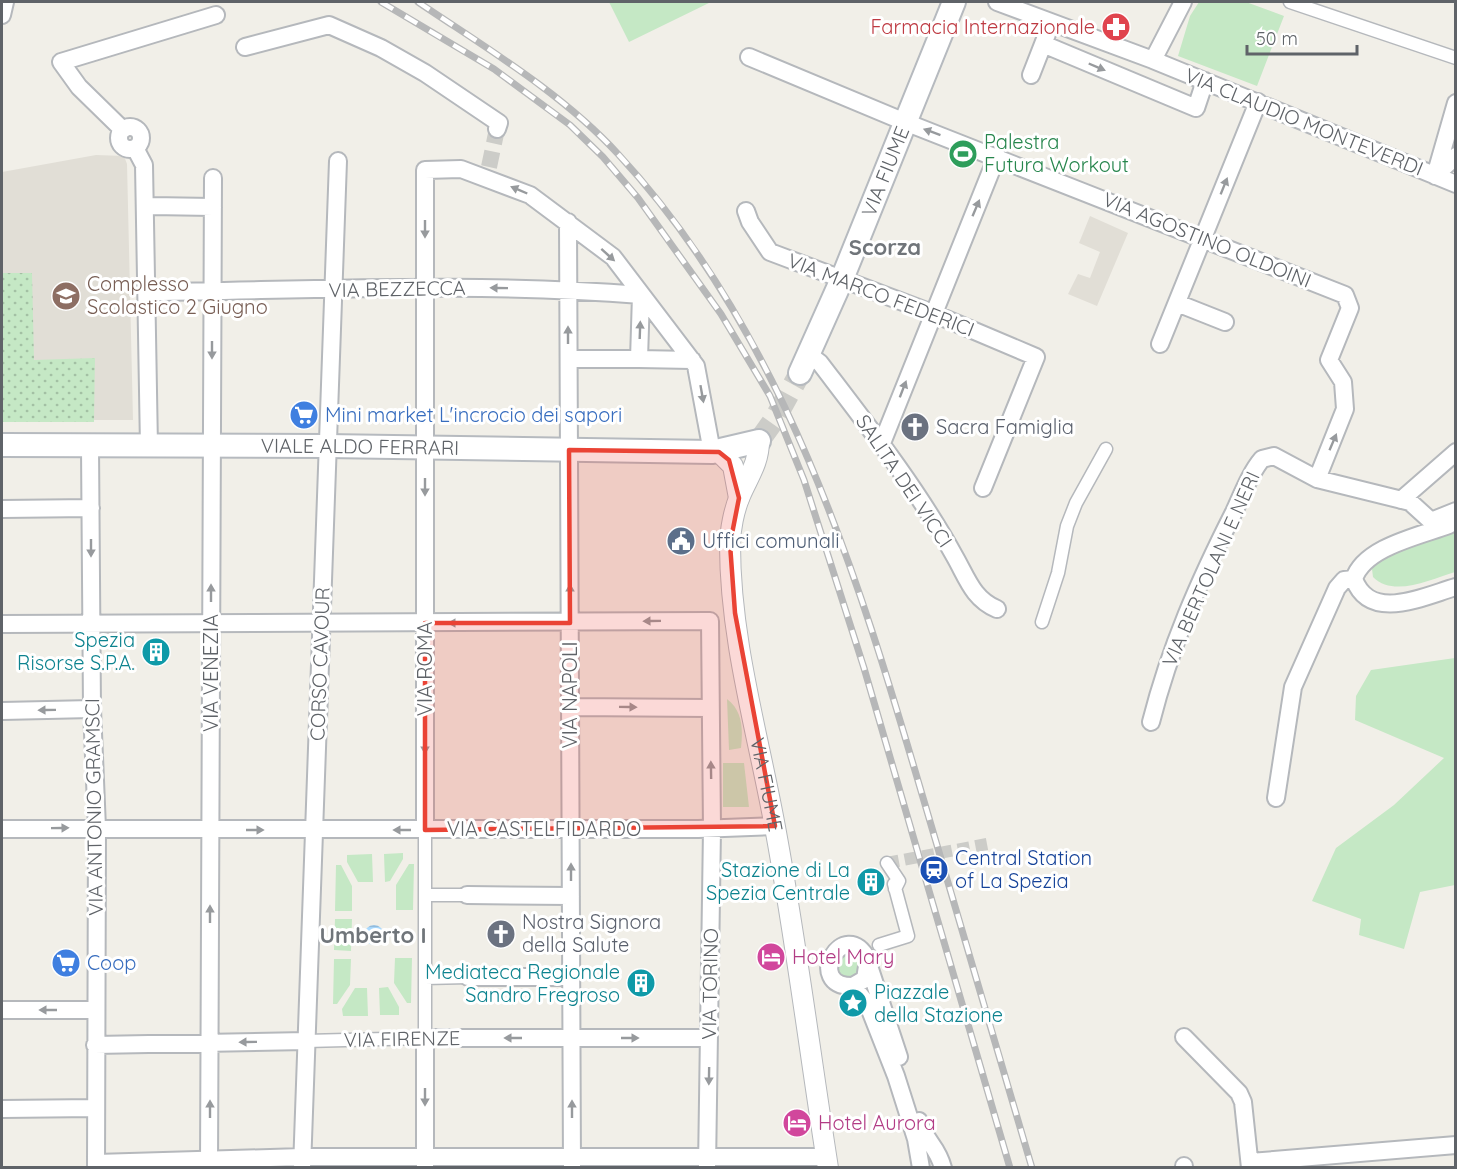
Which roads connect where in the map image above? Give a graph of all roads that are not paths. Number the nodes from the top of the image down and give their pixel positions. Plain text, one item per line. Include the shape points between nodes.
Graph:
1 (5, 2) edge
2 (954, 2) edge
3 (997, 2) edge
4 (1183, 2) edge
5 (1290, 2) edge
6 (2, 15) edge
7 (216, 15) dead end
8 (1052, 22) junction
9 (1043, 44) junction
10 (245, 47) dead end
11 (749, 57) dead end
12 (1455, 58) edge
13 (1153, 60) junction
14 (1030, 75) dead end
15 (1205, 81) junction
16 (1258, 102) junction
17 (1455, 103) edge
18 (905, 122) junction
19 (497, 129) dead end
20 (151, 155) dead end
21 (997, 156) junction
22 (1455, 156) edge
23 (338, 160) dead end
24 (1436, 176) junction
25 (213, 178) dead end
26 (1455, 184) edge
27 (151, 206) junction
28 (213, 207) junction
29 (746, 211) dead end
30 (568, 222) junction
31 (1202, 240) junction
32 (842, 279) junction
33 (425, 287) junction
34 (568, 289) junction
35 (213, 291) junction
36 (333, 291) junction
37 (153, 292) junction
38 (641, 295) junction
39 (1177, 303) junction
40 (932, 313) junction
41 (1225, 322) dead end
42 (1160, 344) dead end
43 (569, 359) junction
44 (639, 359) junction
45 (692, 360) junction
46 (804, 363) joint
47 (148, 423) junction
48 (759, 441) joint
49 (882, 443) junction
50 (2, 445) edge
51 (327, 446) junction
52 (90, 447) junction
53 (149, 447) junction
54 (212, 447) junction
55 (425, 448) junction
56 (1107, 449) dead end
57 (569, 450) junction
58 (716, 452) junction
59 (1455, 452) edge
60 (1317, 479) junction
61 (983, 488) dead end
62 (739, 498) junction
63 (1401, 500) junction
64 (91, 508) junction
65 (2, 509) edge
66 (1455, 511) edge
67 (1455, 522) edge
68 (1354, 579) junction
69 (1455, 587) edge
70 (996, 609) dead end
71 (570, 622) junction
72 (1042, 622) dead end
73 (211, 623) junction
74 (321, 623) junction
75 (425, 623) junction
76 (2, 624) edge
77 (92, 624) junction
78 (570, 706) junction
79 (709, 708) junction
80 (92, 709) junction
81 (2, 711) edge
82 (1151, 722) dead end
83 (1276, 798) dead end
84 (775, 826) junction
85 (97, 828) junction
86 (2, 829) edge
87 (570, 829) junction
88 (712, 829) junction
89 (210, 830) junction
90 (314, 830) junction
91 (425, 830) junction
92 (888, 863) dead end
93 (425, 895) junction
94 (466, 896) joint
95 (571, 896) junction
96 (879, 945) dead end
97 (869, 966) junction
98 (468, 977) joint
99 (571, 977) junction
100 (425, 978) junction
101 (853, 986) junction
102 (2, 1010) edge
103 (95, 1010) junction
104 (571, 1037) junction
105 (1184, 1037) dead end
106 (425, 1038) junction
107 (709, 1038) junction
108 (306, 1041) junction
109 (210, 1043) junction
110 (95, 1045) junction
111 (95, 1108) junction
112 (2, 1109) edge
113 (924, 1144) junction
114 (1455, 1145) edge
115 (302, 1162) edge
116 (425, 1162) edge
117 (827, 1162) edge
118 (572, 1163) edge
119 (708, 1163) edge
120 (209, 1164) edge
121 (96, 1165) edge
122 (1250, 1165) edge
123 (921, 1167) edge
124 (943, 1167) edge

1 - 6 street
2 - 18 main road, VIA FIUME
3 - 8 street, VIA CLAUDIO MONTEVERDI
4 - 13 street
5 - 12 street
7 - 47 street via 62,62 80,87 123,130 119,139 122,145 135,148 144,165
8 - 9 street
8 - 13 street, VIA CLAUDIO MONTEVERDI
9 - 14 street
9 -> 15 street via 1196,108
10 - 19 street via 329,25 381,48 425,74 499,123
11 - 18 street, VIA AGOSTINO OLDOINI
13 - 15 street, VIA CLAUDIO MONTEVERDI
15 - 16 street, VIA CLAUDIO MONTEVERDI
16 - 24 street, VIA CLAUDIO MONTEVERDI
31 -> 16 street
17 - 24 street
21 -> 18 street, VIA AGOSTINO OLDOINI
18 - 32 main road, VIA FIUME
20 - 27 street
21 - 31 street, VIA AGOSTINO OLDOINI
40 -> 21 street
22 - 24 street
23 - 36 street, CORSO CAVOUR
24 - 26 street, VIA CLAUDIO MONTEVERDI
25 - 28 street, VIA VENEZIA
27 - 28 street
27 - 37 street
28 - 35 street, VIA VENEZIA
29 - 32 street, VIA MARCO FEDERICI via 770,252
30 -> 33 street, VIA ROMA via 488,172 425,170
30 - 34 street, VIA NAPOLI
30 -> 38 street via 613,257
31 - 39 street
60 -> 31 street, VIA AGOSTINO OLDOINI via 1345,404 1342,382 1329,360 1350,308 1347,297
32 - 40 street, VIA MARCO FEDERICI
32 - 46 main road, VIA FIUME
34 -> 33 street, VIA BEZZECCA
33 - 36 street, VIA BEZZECCA
33 - 55 street, VIA ROMA
34 - 38 street, VIA BEZZECCA
43 -> 34 street, VIA NAPOLI
35 - 36 street, VIA BEZZECCA
35 - 37 street, VIA BEZZECCA
35 -> 54 street, VIA VENEZIA
36 - 51 street, CORSO CAVOUR
37 - 47 street via 155,411
44 -> 38 street
38 - 45 street
39 - 41 street
39 - 42 street
49 -> 40 street
40 - 61 street, VIA MARCO FEDERICI via 1036,357
43 - 44 street
43 - 57 street, VIA NAPOLI
44 - 45 street
45 -> 58 street
46 - 49 street, SALITA DEI VICCI via 820,363
47 - 53 street
48 - 58 main road, VIALE ALDO FERRARI
48 - 62 street, VIA FIUME via 754,467
49 - 70 street, SALITA DEI VICCI via 937,524 981,603
50 - 52 main road, VIALE ALDO FERRARI
51 - 54 main road, VIALE ALDO FERRARI
51 - 55 main road, VIALE ALDO FERRARI
51 - 74 street, CORSO CAVOUR
52 - 53 main road, VIALE ALDO FERRARI
52 - 64 street, VIA ANTONIO GRAMSCI
53 - 54 main road, VIALE ALDO FERRARI
73 -> 54 street, VIA VENEZIA
55 - 57 main road, VIALE ALDO FERRARI
55 -> 75 street, VIA ROMA
56 - 72 street via 1067,526 1058,573
57 - 58 main road, VIALE ALDO FERRARI
71 -> 57 street, VIA NAPOLI
58 - 62 street via 733,466
59 - 63 street
60 - 63 street
60 - 82 street, VIA BERTOLANI E NERI via 1269,456 1259,463 1185,616 1165,665
62 - 84 street, VIA FIUME via 730,544 735,613
63 - 66 street via 1410,502 1431,521
64 - 65 street
64 -> 77 street, VIA ANTONIO GRAMSCI
67 - 68 street via 1369,556 1356,570
68 - 69 street via 1365,596 1383,604
68 - 83 street via 1344,580 1336,588 1293,687
71 -> 75 street
71 - 78 street, VIA NAPOLI
79 -> 71 street, VIA TORINO via 710,621
73 - 74 street
73 - 77 street
73 - 89 street, VIA VENEZIA
74 - 75 street
74 - 90 street, CORSO CAVOUR
75 -> 91 street, VIA ROMA
76 - 77 street
77 - 80 street, VIA ANTONIO GRAMSCI
78 -> 79 street
78 - 87 street, VIA NAPOLI
88 -> 79 street, VIA TORINO
80 -> 81 street
80 - 85 street, VIA ANTONIO GRAMSCI
84 - 88 street, VIA CASTELFIDARDO
84 - 117 street, VIA FIUME
86 -> 85 street, VIA CASTELFIDARDO
85 - 89 street, VIA CASTELFIDARDO
85 - 103 street, VIA ANTONIO GRAMSCI
87 - 88 street, VIA CASTELFIDARDO
87 - 91 street, VIA CASTELFIDARDO
95 -> 87 street, VIA NAPOLI
88 - 107 street, VIA TORINO
89 -> 90 street, VIA CASTELFIDARDO
109 -> 89 street, VIA VENEZIA
91 -> 90 street, VIA CASTELFIDARDO
90 - 108 street, CORSO CAVOUR
91 - 93 street, VIA ROMA
92 - 96 street via 899,881 894,886 908,936
93 - 94 street
93 - 100 street, VIA ROMA
94 - 95 street
95 - 99 street, VIA NAPOLI
97 - 101 street via 864,979
97 - 101 street via 865,954 854,946 841,947 831,956 829,968 835,980
97 - 113 street
98 - 99 street
98 - 100 street
99 - 104 street, VIA NAPOLI
100 - 106 street, VIA ROMA
101 - 113 street via 868,1005
103 -> 102 street
103 - 110 street, VIA ANTONIO GRAMSCI
104 -> 106 street, VIA FIRENZE
104 -> 107 street, VIA FIRENZE
118 -> 104 street, VIA NAPOLI
105 - 122 street via 1239,1093
106 - 108 street, VIA FIRENZE
106 -> 116 street, VIA ROMA
107 -> 119 street, VIA TORINO
108 -> 109 street, VIA FIRENZE
108 - 115 street, CORSO CAVOUR
109 - 110 street, VIA FIRENZE
120 -> 109 street, VIA VENEZIA
110 - 111 street, VIA ANTONIO GRAMSCI
111 - 112 street
111 - 121 street, VIA ANTONIO GRAMSCI
113 - 123 street
113 - 124 street via 939,1151
114 - 122 street
115 - 116 street
115 - 120 street
116 - 118 street
117 - 119 street
118 - 119 street
120 - 121 street

